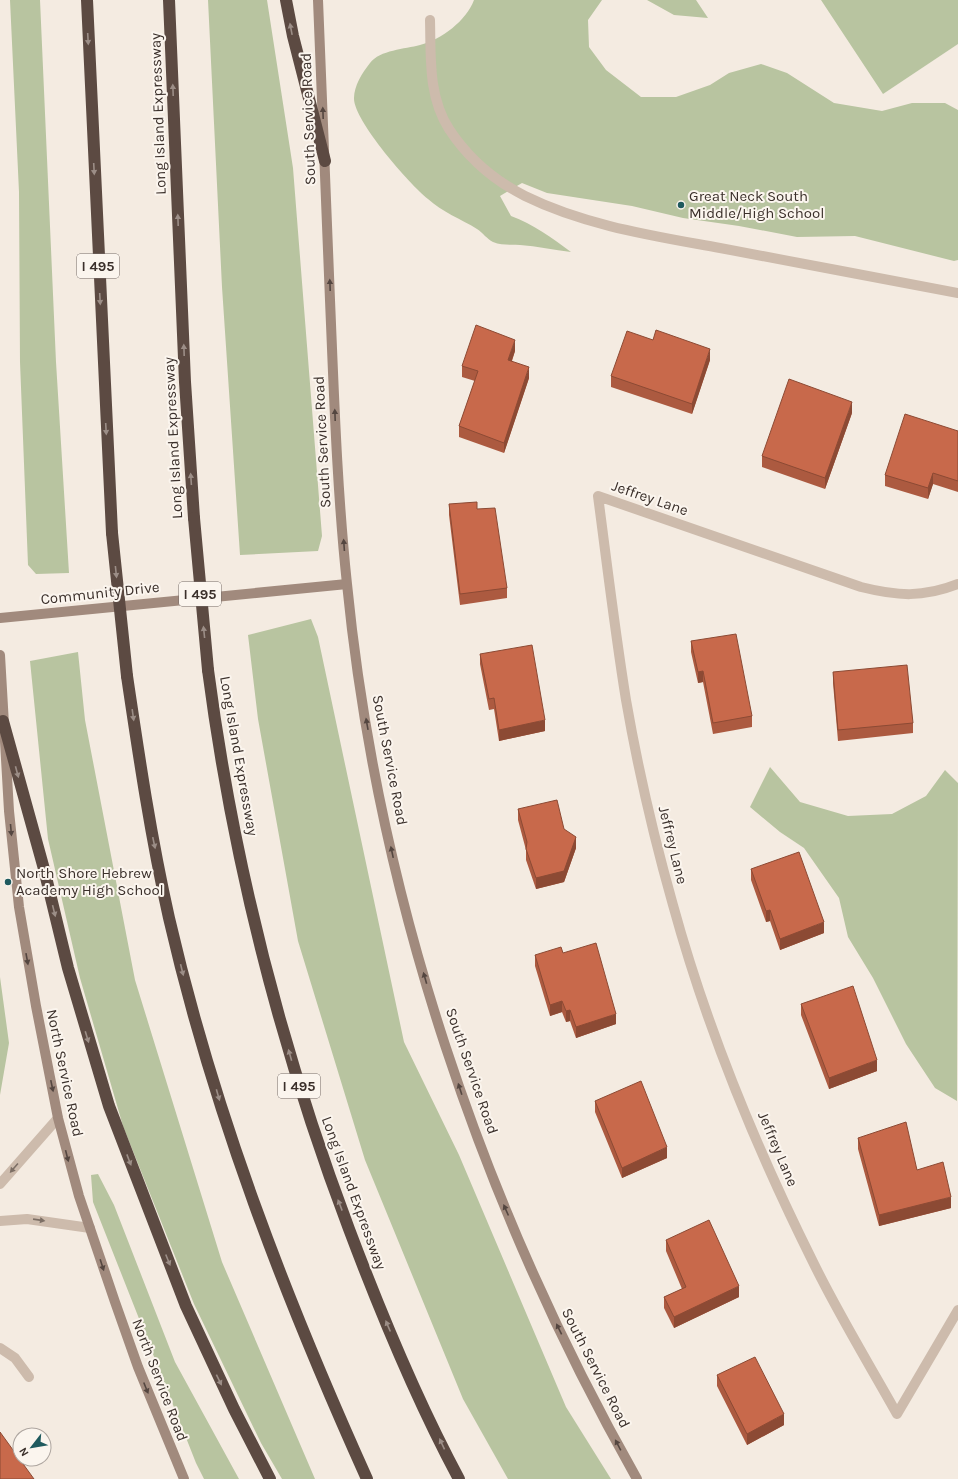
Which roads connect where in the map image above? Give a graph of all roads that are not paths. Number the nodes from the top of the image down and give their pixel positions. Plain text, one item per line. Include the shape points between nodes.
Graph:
1 (86, 0) edge
2 (169, 0) edge
3 (286, 0) edge
4 (318, 0) edge
5 (430, 20) dead end
6 (325, 161) junction
7 (958, 293) edge
8 (347, 584) junction
9 (958, 584) edge
10 (0, 618) edge
11 (0, 655) edge
12 (2, 719) edge
13 (58, 1118) junction
14 (0, 1184) edge
15 (0, 1221) edge
16 (90, 1228) junction
17 (958, 1310) edge
18 (0, 1348) edge
19 (30, 1377) dead end
20 (184, 1479) edge
21 (270, 1479) edge
22 (367, 1479) edge
23 (459, 1479) edge
24 (637, 1479) edge

1 -> 22 highway, I 495, bridge via 112,533 127,676 149,820 169,918 222,1112 253,1205 290,1301
23 -> 2 highway, Long Island Expressway / I 495, bridge via 409,1375 370,1285 334,1190 302,1094 249,898 228,799 208,670 194,518 185,382
6 -> 3 highway
6 -> 4 main road, South Service Road
5 - 7 street via 432,80 440,112 449,129 477,163 506,186 525,196 578,217 633,232
8 -> 6 main road, South Service Road via 336,428
8 - 10 main road, Community Drive
24 -> 8 main road, South Service Road via 543,1296 503,1203 450,1059 397,874 366,716
9 - 17 street, Jeffrey Lane via 915,595 880,592 598,496 618,646 634,741 657,844 692,968 732,1080 786,1206 818,1272 897,1414
11 - 12 main road, North Service Road
12 -> 13 main road, North Service Road via 19,907
12 -> 21 highway via 44,869 74,991 111,1113 207,1353
13 -> 14 street
13 -> 16 main road, North Service Road via 67,1157
15 -> 16 street via 27,1219
16 -> 20 main road, North Service Road via 138,1367
18 - 19 street via 15,1358

